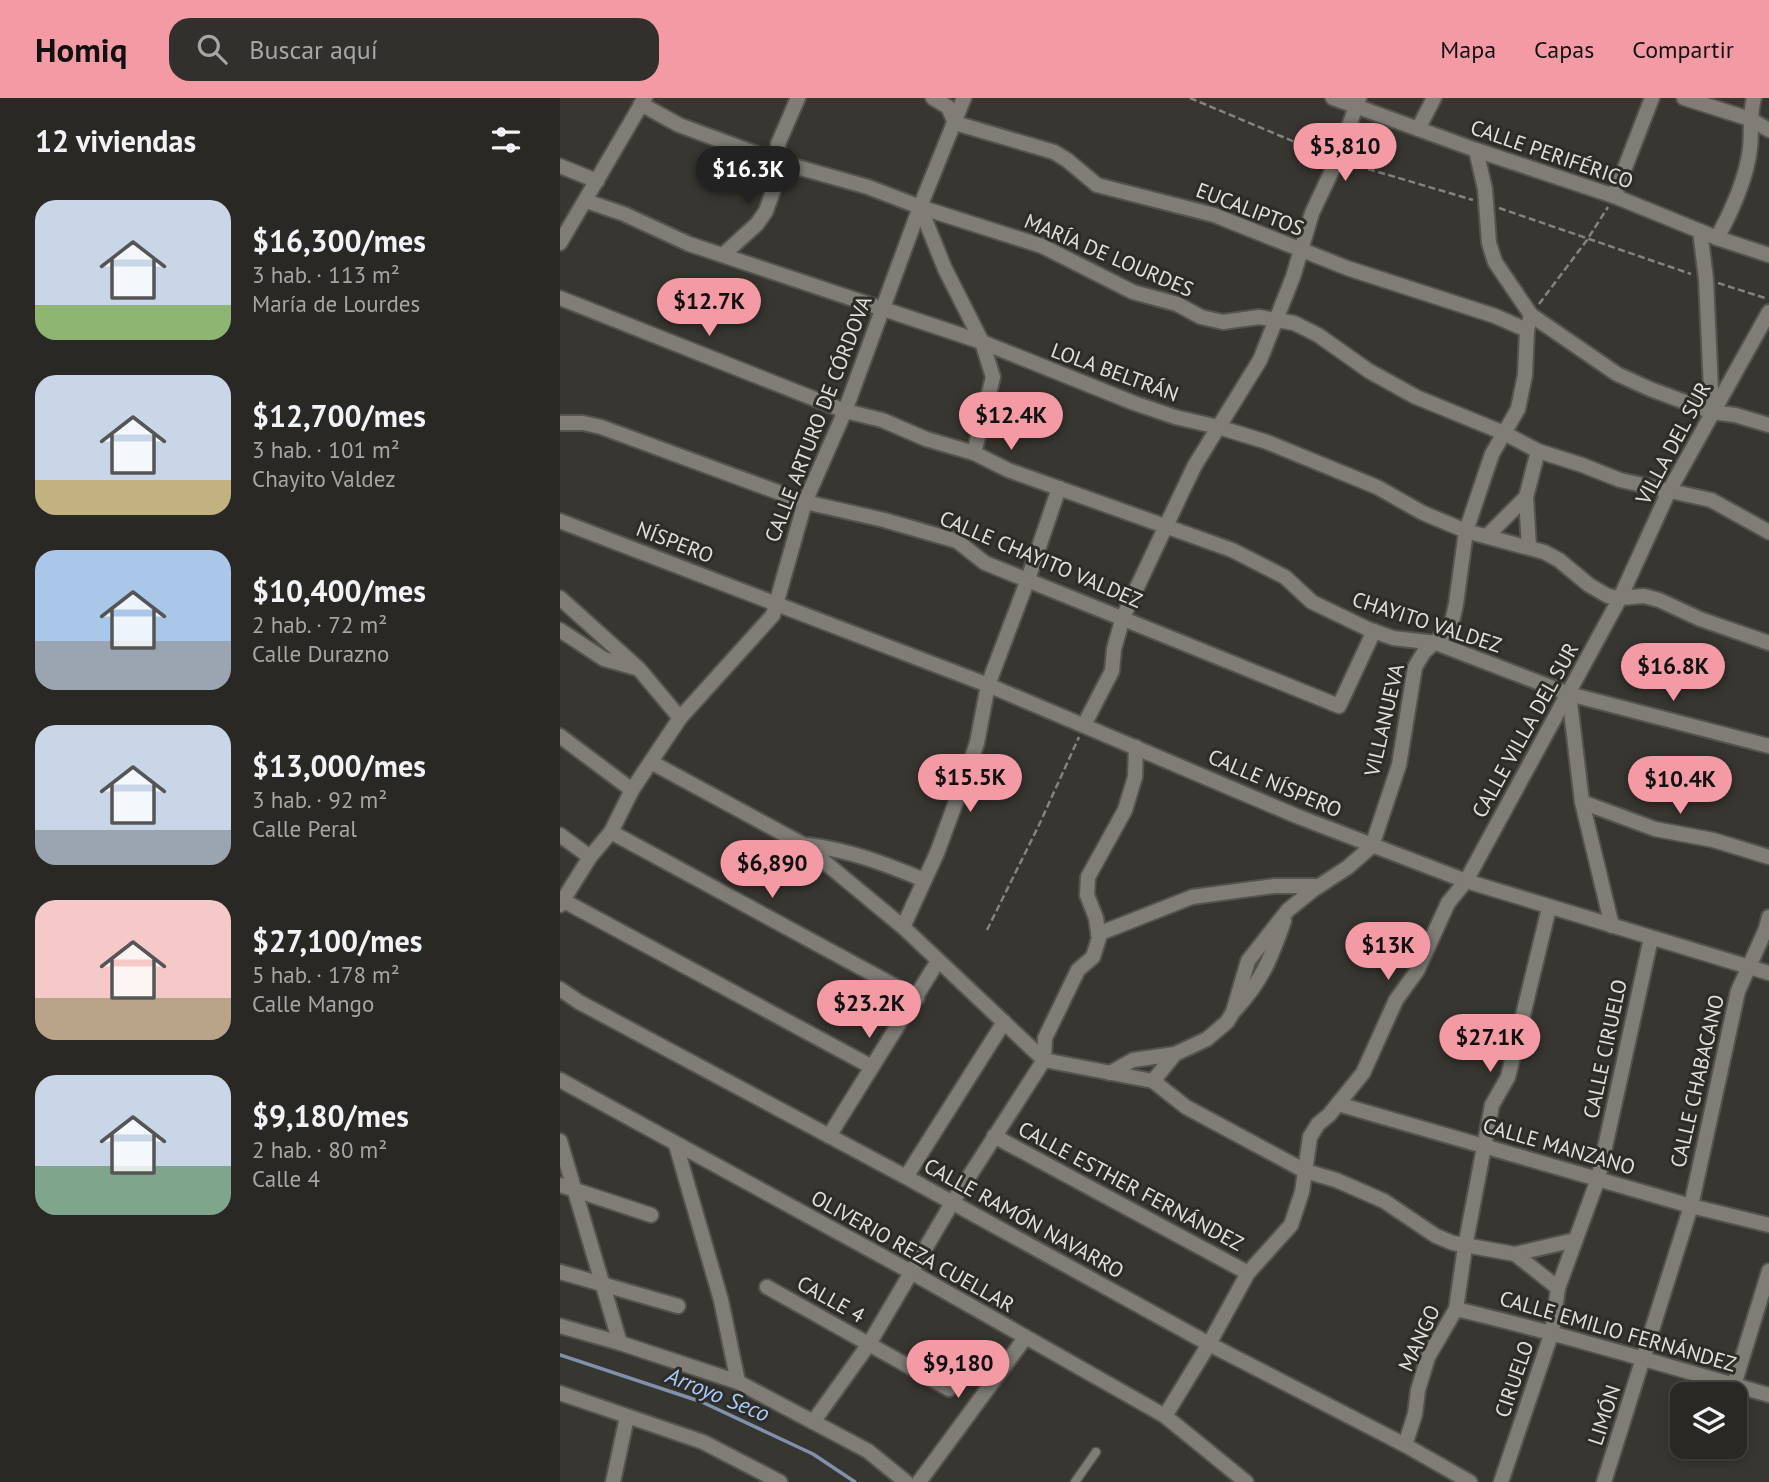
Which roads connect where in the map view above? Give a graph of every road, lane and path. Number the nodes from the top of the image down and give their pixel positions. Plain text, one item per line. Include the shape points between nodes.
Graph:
1 (798, 98) edge
2 (933, 98) edge
3 (964, 98) edge
4 (1333, 98) edge
5 (1434, 98) edge
6 (1652, 98) edge
7 (1684, 98) edge
8 (1754, 98) edge
9 (643, 101) edge
10 (1357, 102) edge
11 (1750, 119) junction
12 (955, 123) junction
13 (1418, 129) junction
14 (1769, 130) edge
15 (1476, 150) junction
16 (779, 162) junction
17 (560, 166) edge
18 (597, 181) junction
19 (1614, 196) junction
20 (586, 201) junction
21 (920, 207) junction
22 (1700, 231) junction
23 (1717, 238) junction
24 (560, 243) edge
25 (1301, 251) junction
26 (724, 254) junction
27 (1769, 255) edge
28 (560, 298) edge
29 (883, 307) junction
30 (1769, 312) edge
31 (1274, 320) junction
32 (1529, 322) junction
33 (982, 342) junction
34 (845, 411) junction
35 (1712, 412) junction
36 (560, 423) edge
37 (1769, 425) edge
38 (1218, 427) junction
39 (1504, 433) junction
40 (1538, 451) junction
41 (974, 453) junction
42 (1059, 488) junction
43 (1669, 491) junction
44 (1526, 497) junction
45 (805, 502) junction
46 (560, 521) edge
47 (1166, 527) junction
48 (1466, 531) junction
49 (1769, 532) edge
50 (1486, 536) junction
51 (1529, 547) junction
52 (1028, 579) junction
53 (560, 598) edge
54 (1620, 598) junction
55 (775, 603) junction
56 (1124, 617) junction
57 (560, 630) edge
58 (1374, 631) junction
59 (1436, 643) junction
60 (1769, 643) edge
61 (639, 669) junction
62 (988, 685) junction
63 (1569, 694) junction
64 (680, 718) junction
65 (1084, 725) junction
66 (560, 736) edge
67 (1769, 746) edge
68 (1136, 747) junction
69 (651, 762) junction
70 (632, 790) junction
71 (1581, 802) junction
72 (611, 832) junction
73 (560, 835) edge
74 (804, 845) junction
75 (1372, 846) junction
76 (590, 857) junction
77 (1769, 857) edge
78 (924, 880) junction
79 (1466, 881) junction
80 (1319, 886) junction
81 (562, 903) edge
82 (1549, 908) junction
83 (1769, 917) edge
84 (1612, 926) junction
85 (904, 927) junction
86 (987, 930) dead end
87 (1098, 934) junction
88 (1651, 938) junction
89 (939, 961) junction
90 (1748, 967) junction
91 (1769, 972) edge
92 (561, 994) edge
93 (917, 998) junction
94 (1004, 1022) junction
95 (1175, 1054) junction
96 (1044, 1060) junction
97 (872, 1067) junction
98 (1110, 1073) junction
99 (560, 1080) edge
100 (1153, 1082) junction
101 (1338, 1104) junction
102 (829, 1136) junction
103 (994, 1136) junction
104 (560, 1141) edge
105 (676, 1145) junction
106 (1483, 1146) junction
107 (1305, 1171) junction
108 (906, 1177) junction
109 (1598, 1179) junction
110 (567, 1187) edge
111 (952, 1203) junction
112 (1691, 1206) junction
113 (651, 1215) dead end
114 (1769, 1225) edge
115 (1575, 1240) junction
116 (1465, 1247) junction
117 (1515, 1254) junction
118 (1769, 1271) edge
119 (560, 1272) edge
120 (911, 1272) junction
121 (1248, 1273) junction
122 (602, 1285) junction
123 (766, 1287) dead end
124 (1558, 1288) junction
125 (678, 1306) dead end
126 (1456, 1309) junction
127 (560, 1326) edge
128 (1552, 1332) junction
129 (1025, 1338) junction
130 (620, 1343) junction
131 (869, 1344) junction
132 (1209, 1344) junction
133 (1643, 1360) junction
134 (738, 1382) junction
135 (1723, 1382) edge
136 (1735, 1382) edge
137 (949, 1389) dead end
138 (1747, 1389) edge
139 (560, 1394) edge
140 (1769, 1395) edge
141 (1165, 1416) junction
142 (627, 1417) junction
143 (813, 1422) junction
144 (1405, 1445) junction
145 (1096, 1452) dead end
146 (617, 1481) edge
147 (780, 1482) edge
148 (906, 1482) edge
149 (919, 1482) edge
150 (1075, 1482) edge
151 (1246, 1482) edge
152 (1470, 1482) edge
153 (1501, 1482) edge
154 (1604, 1482) edge

1 - 16 street via 778,144
2 - 12 street via 948,107
3 - 12 street, CALLE ARTURO DE CÓRDOVA
4 - 10 street, CALLE PERIFÉRICO
5 - 13 street
6 - 19 street
7 - 11 street
8 - 11 street
9 - 16 street, MARÍA DE LOURDES via 679,125
9 - 18 street
10 - 13 street, CALLE PERIFÉRICO
10 - 25 street via 1337,160 1311,213
11 - 14 street
11 - 23 street via 1751,149 1732,210
12 - 21 street, CALLE ARTURO DE CÓRDOVA
12 - 25 street, EUCALIPTOS via 1054,152 1097,185 1214,215
13 - 15 street, CALLE PERIFÉRICO
15 - 19 street, CALLE PERIFÉRICO
15 - 32 street via 1485,189 1489,243
16 - 21 street, MARÍA DE LOURDES
16 - 26 street via 766,211
17 - 18 street
18 - 20 street
19 - 22 street, CALLE PERIFÉRICO
19 - 32 path
20 - 24 street
20 - 26 street, LOLA BELTRÁN
21 - 29 street, CALLE ARTURO DE CÓRDOVA
21 - 31 street, MARÍA DE LOURDES via 1042,246 1133,292 1177,304 1201,317 1223,323 1259,317
21 - 33 street
22 - 23 street, CALLE PERIFÉRICO
22 - 35 street
23 - 27 street, CALLE PERIFÉRICO
25 - 31 street
25 - 32 street, EUCALIPTOS
26 - 29 street, LOLA BELTRÁN
28 - 34 street
29 - 33 street, LOLA BELTRÁN
29 - 34 street, CALLE ARTURO DE CÓRDOVA
30 - 35 street, VILLA DEL SUR
31 - 38 street via 1260,360
31 - 39 street, MARÍA DE LOURDES via 1294,323 1318,335 1416,397
32 - 35 street, EUCALIPTOS via 1617,374
32 - 39 street, VILLANUEVA via 1518,409
33 - 38 street, LOLA BELTRÁN via 1134,403
33 - 41 street via 993,377
34 - 41 street
34 - 45 street, CALLE ARTURO DE CÓRDOVA
35 - 37 street, EUCALIPTOS
35 - 43 street, VILLA DEL SUR
36 - 45 street, CALLE CHAYITO VALDEZ via 583,423 624,434
38 - 47 street
38 - 48 street, LOLA BELTRÁN via 1306,457
39 - 40 street, MARÍA DE LOURDES
39 - 48 street, VILLANUEVA via 1492,454
40 - 43 street, MARÍA DE LOURDES via 1620,480
40 - 44 street
41 - 42 street
42 - 47 street
42 - 52 street
43 - 49 street, MARÍA DE LOURDES via 1712,500
43 - 54 street, VILLA DEL SUR
44 - 50 street
44 - 51 street
45 - 52 street, CALLE CHAYITO VALDEZ via 957,541 985,562
45 - 55 street, CALLE ARTURO DE CÓRDOVA
46 - 55 street, NÍSPERO
47 - 56 street
47 - 58 street, CHAYITO VALDEZ via 1266,566 1312,603
48 - 50 street, LOLA BELTRÁN
48 - 59 street, VILLANUEVA via 1457,604 1452,622
50 - 51 street, LOLA BELTRÁN
51 - 54 street, LOLA BELTRÁN via 1559,560 1608,596
52 - 56 street, CALLE CHAYITO VALDEZ
52 - 62 street
53 - 61 street
54 - 60 street via 1659,600
54 - 63 street, CALLE VILLA DEL SUR
55 - 62 street, CALLE NÍSPERO
55 - 64 street, CALLE ARTURO DE CÓRDOVA via 773,615
56 - 58 street, CALLE CHAYITO VALDEZ via 1339,706
56 - 65 street via 1112,671
57 - 61 street via 604,659
58 - 59 street, CHAYITO VALDEZ
59 - 63 street, CHAYITO VALDEZ
59 - 75 street, VILLANUEVA via 1415,667 1399,765
61 - 64 street
62 - 65 street, CALLE NÍSPERO
62 - 78 street via 977,743
63 - 67 street, CHAYITO VALDEZ
63 - 71 street
63 - 79 street, CALLE VILLA DEL SUR
64 - 69 street, CALLE ARTURO DE CÓRDOVA
65 - 68 street, CALLE NÍSPERO
65 - 86 path
66 - 70 street
68 - 75 street, CALLE NÍSPERO
68 - 87 street via 1135,777 1125,810 1088,877 1087,895
69 - 70 street, CALLE ARTURO DE CÓRDOVA
69 - 74 street
70 - 72 street, CALLE ARTURO DE CÓRDOVA
71 - 77 street via 1655,829
71 - 84 street
72 - 76 street, CALLE ARTURO DE CÓRDOVA
72 - 93 street
73 - 76 street
74 - 78 street via 851,853
74 - 85 street
75 - 79 street, CALLE NÍSPERO
75 - 80 street
76 - 81 street, CALLE ARTURO DE CÓRDOVA
78 - 85 street
79 - 82 street, CALLE NÍSPERO
79 - 101 street, CALLE VILLA DEL SUR via 1448,903 1363,1073
80 - 87 street via 1274,886 1192,897
80 - 95 street via 1288,910 1248,961 1227,1022
81 - 97 street
82 - 84 street, CALLE NÍSPERO
82 - 106 street, MANGO via 1508,1077 1492,1105
83 - 90 street, CALLE CHABACANO
84 - 88 street, CALLE NÍSPERO
85 - 89 street
87 - 96 street via 1093,957 1079,970 1045,1038
88 - 90 street, CALLE NÍSPERO
88 - 109 street, CALLE CIRUELO
89 - 93 street
89 - 94 street
90 - 91 street, CALLE NÍSPERO
90 - 112 street, CALLE CHABACANO via 1730,1018
92 - 102 street, CALLE RAMÓN NAVARRO
93 - 97 street
94 - 96 street
94 - 108 street
95 - 98 street via 1133,1060
95 - 100 street
96 - 98 street
96 - 103 street
97 - 102 street
98 - 100 street
99 - 105 street, OLIVERIO REZA CUELLAR
100 - 107 street via 1186,1107
101 - 106 street, CALLE MANZANO
101 - 107 street, CALLE VILLA DEL SUR via 1310,1137
102 - 108 street, CALLE RAMÓN NAVARRO
103 - 111 street
103 - 121 street, CALLE ESTHER FERNÁNDEZ
104 - 110 street
105 - 120 street, OLIVERIO REZA CUELLAR
105 - 134 street via 721,1300
106 - 109 street, CALLE MANZANO
106 - 116 street, MANGO
107 - 116 street via 1384,1201 1436,1236
107 - 121 street, CALLE VILLA DEL SUR via 1291,1225
108 - 111 street, CALLE RAMÓN NAVARRO
109 - 112 street, CALLE MANZANO
109 - 115 street, CALLE CIRUELO
110 - 113 street
110 - 122 street
111 - 120 street
111 - 132 street, CALLE RAMÓN NAVARRO
112 - 114 street, CALLE MANZANO
112 - 133 street, CALLE CHABACANO
115 - 117 street
115 - 124 street, CALLE CIRUELO
116 - 117 street
116 - 126 street, MANGO
117 - 124 street, CALLE EMILIO FERNÁNDEZ
118 - 136 street
119 - 122 street
120 - 129 street, OLIVERIO REZA CUELLAR
120 - 131 street
121 - 132 street, CALLE VILLA DEL SUR
122 - 125 street
122 - 130 street
123 - 131 street, CALLE 4
124 - 128 street, CIRUELO
126 - 128 street, CALLE EMILIO FERNÁNDEZ
126 - 144 street, MANGO via 1428,1357
127 - 130 street
128 - 133 street, CALLE EMILIO FERNÁNDEZ
128 - 153 street, CIRUELO
129 - 141 street, OLIVERIO REZA CUELLAR
129 - 149 street
130 - 134 street
131 - 137 street, CALLE 4
131 - 143 street
132 - 141 street, CALLE VILLA DEL SUR
132 - 144 street, CALLE RAMÓN NAVARRO
133 - 135 street, CALLE EMILIO FERNÁNDEZ
133 - 154 street, LIMÓN
134 - 143 street
138 - 140 street, CALLE EMILIO FERNÁNDEZ
139 - 142 street
141 - 151 street, OLIVERIO REZA CUELLAR
142 - 146 street
142 - 147 street via 703,1442
143 - 148 street via 868,1451
144 - 152 street, CALLE RAMÓN NAVARRO
145 - 150 lane

